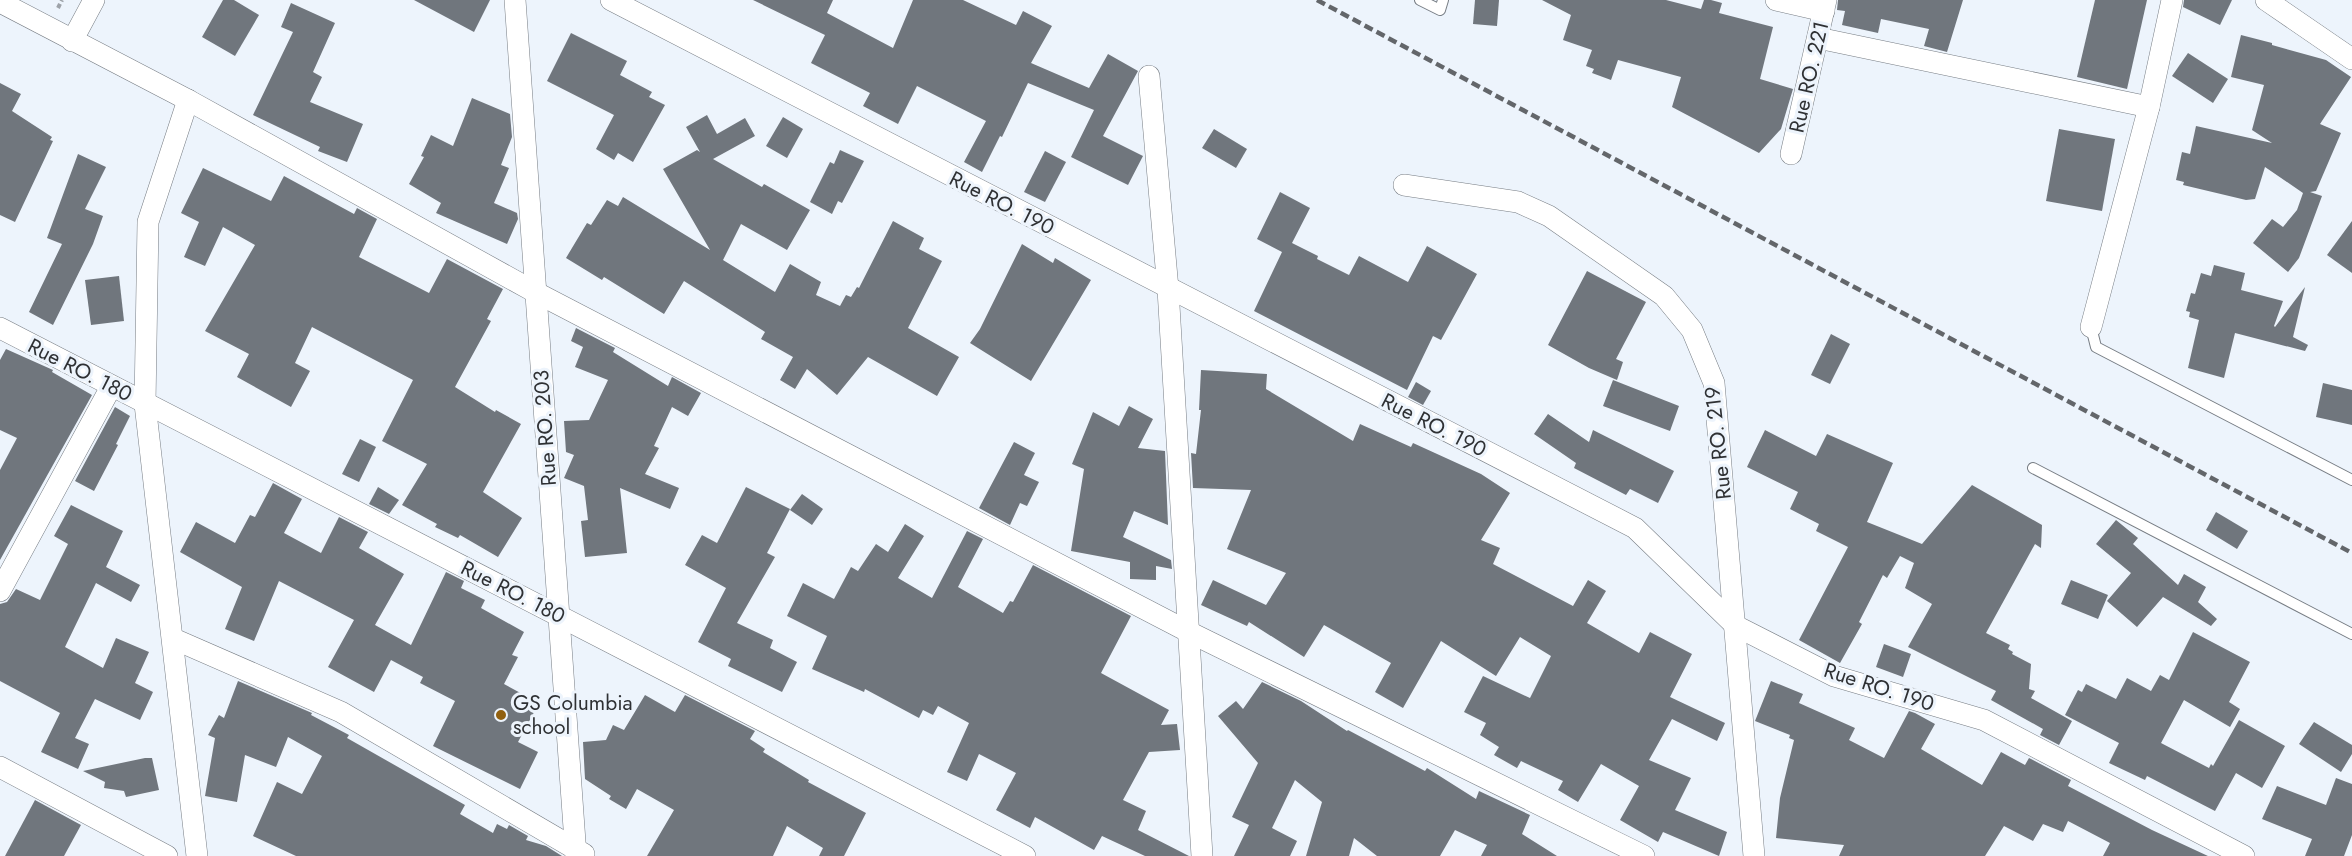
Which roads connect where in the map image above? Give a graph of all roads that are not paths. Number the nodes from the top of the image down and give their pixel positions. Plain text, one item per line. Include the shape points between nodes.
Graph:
1 (94, 0) edge
2 (514, 0) edge
3 (611, 0) edge
4 (1420, 0) edge
5 (1443, 0) edge
6 (1776, 0) edge
7 (2172, 0) edge
8 (2266, 0) edge
9 (0, 2) edge
10 (1825, 6) edge
11 (1818, 38) junction
12 (72, 40) junction
13 (2352, 59) edge
14 (1149, 76) dead end
15 (188, 100) junction
16 (2149, 107) junction
17 (1791, 154) dead end
18 (1404, 185) dead end
19 (1168, 289) junction
20 (535, 292) junction
21 (2091, 327) joint
22 (0, 328) edge
23 (111, 387) junction
24 (146, 404) junction
25 (2033, 468) dead end
26 (2352, 480) edge
27 (0, 591) edge
28 (559, 616) junction
29 (1736, 626) junction
30 (1189, 632) junction
31 (2352, 634) edge
32 (174, 639) junction
33 (0, 767) edge
34 (580, 854) edge
35 (167, 856) edge
36 (197, 856) edge
37 (1025, 856) edge
38 (1202, 856) edge
39 (1644, 856) edge
40 (1754, 856) edge
41 (2244, 856) edge

1 - 12 street
2 - 20 street, Rue RO. 203
3 - 19 street, Rue RO. 190
4 - 5 lane via 1440,10
6 - 10 street
7 - 16 street
8 - 13 street
9 - 12 street
10 - 11 street, Rue RO. 221
11 - 16 street
11 - 17 street, Rue RO. 221
12 - 15 street
14 - 19 street
15 - 20 street
15 - 24 street via 148,222
16 - 21 street
18 - 29 street, Rue RO. 219 via 1518,202 1549,216 1664,296 1692,330 1714,383
19 - 29 street, Rue RO. 190 via 1635,528
19 - 30 street
20 - 28 street, Rue RO. 203
20 - 30 street
21 - 26 lane via 2096,347
22 - 23 street, Rue RO. 180
23 - 24 street, Rue RO. 180
23 - 27 street
24 - 28 street, Rue RO. 180
24 - 32 street
25 - 31 lane
28 - 34 street, Rue RO. 203
28 - 37 street, Rue RO. 180
29 - 40 street, Rue RO. 219
29 - 41 street, Rue RO. 190 via 1834,676 1984,720
30 - 38 street
30 - 39 street
32 - 34 street via 341,712
32 - 36 street
33 - 35 street

